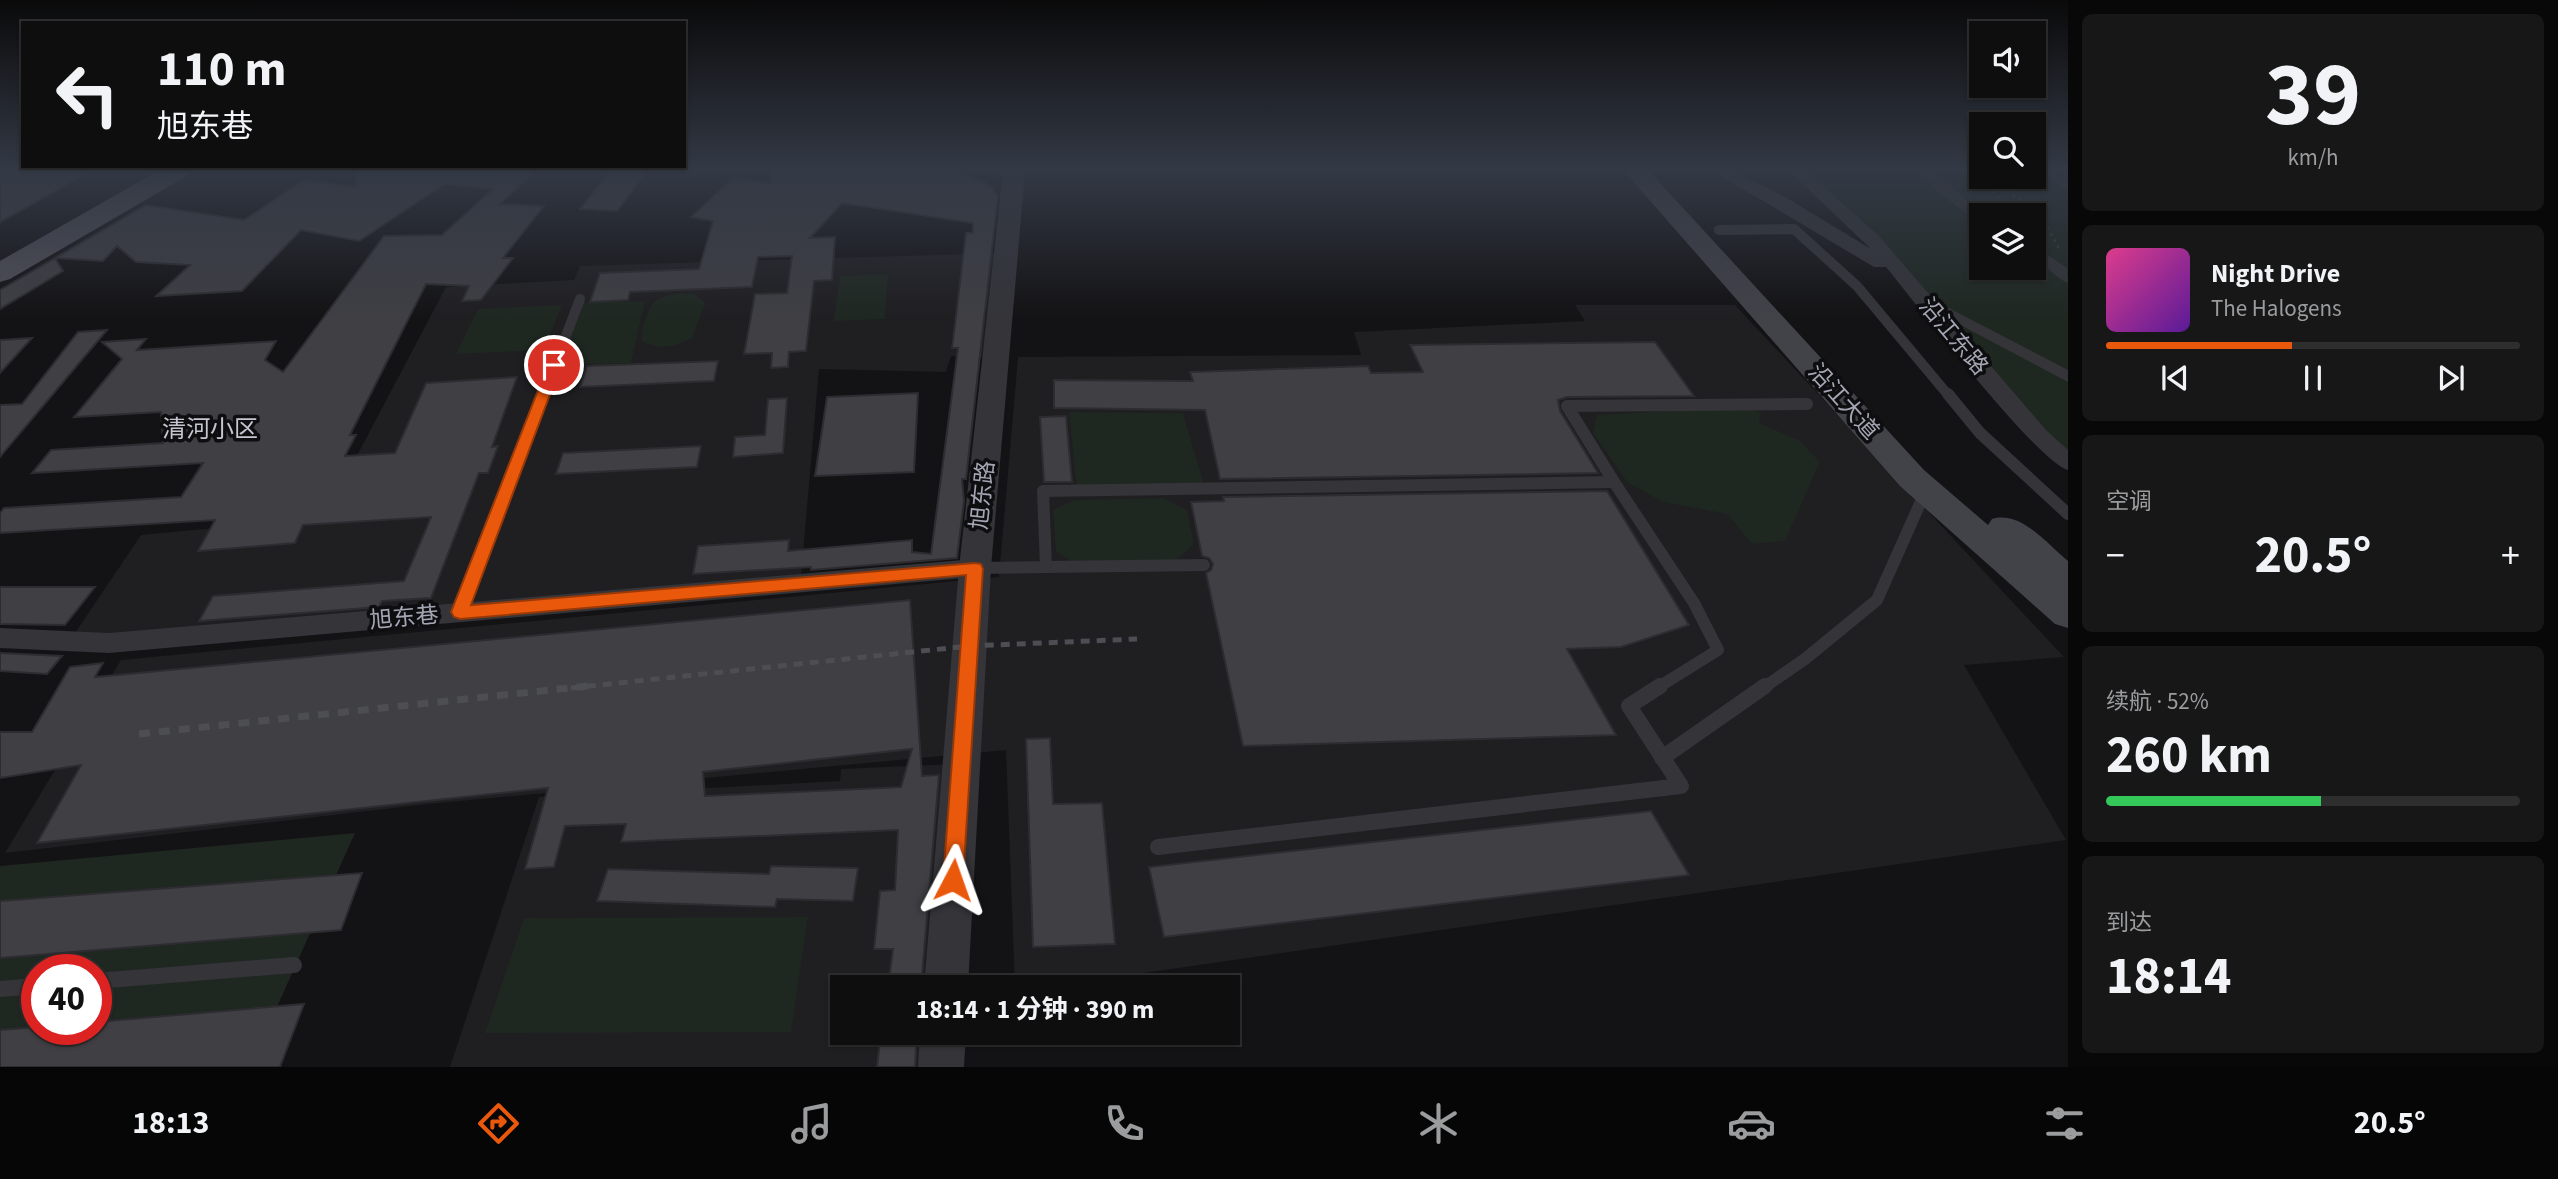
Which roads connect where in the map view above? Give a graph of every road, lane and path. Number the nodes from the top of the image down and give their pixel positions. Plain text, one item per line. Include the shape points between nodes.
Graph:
1 (52, 221) edge
2 (90, 221) edge
3 (1009, 221) edge
4 (1681, 221) edge
5 (1710, 221) edge
6 (1812, 221) edge
7 (1852, 221) edge
8 (2044, 221) edge
9 (1719, 230) junction
10 (0, 250) edge
11 (2068, 255) edge
12 (2046, 259) edge
13 (0, 273) edge
14 (1903, 276) junction
15 (2068, 279) edge
16 (580, 299) dead end
17 (1922, 299) junction
18 (2068, 377) edge
19 (1807, 404) dead end
20 (2068, 463) edge
21 (1614, 482) junction
22 (1926, 490) junction
23 (2068, 514) edge
24 (1204, 565) dead end
25 (1046, 567) junction
26 (975, 569) junction
27 (2068, 581) edge
28 (460, 612) junction
29 (2068, 614) edge
30 (0, 638) edge
31 (1662, 758) junction
32 (1158, 847) dead end
33 (294, 965) dead end
34 (947, 975) edge
35 (112, 980) edge
36 (21, 987) edge
37 (0, 989) edge
38 (942, 1045) edge
39 (941, 1067) edge

1 - 10 main road
2 - 13 main road
3 - 26 street, 旭东路
4 - 22 main road, 沿江大道
5 - 9 main road, 沿江大道
6 - 14 street
7 - 14 street, 沿江东路
8 - 11 path
9 - 23 lane via 1794,229 1807,239 1857,286 1980,433
9 - 27 main road, 沿江大道 via 1940,473
12 - 15 street
14 - 17 street, 沿江东路
16 - 28 lane
17 - 18 street
17 - 20 street, 沿江东路 via 2038,435
19 - 21 lane via 1567,406
21 - 25 lane via 1043,491
21 - 31 lane via 1694,603 1718,650 1629,706
22 - 29 main road, 沿江大道
22 - 31 lane via 1877,600 1805,659
24 - 25 lane
25 - 26 lane
26 - 28 street, 旭东巷
26 - 34 street, 旭东路
28 - 30 street, 旭东巷 via 108,643
31 - 32 lane via 1681,786
33 - 35 lane
36 - 37 lane
38 - 39 street

